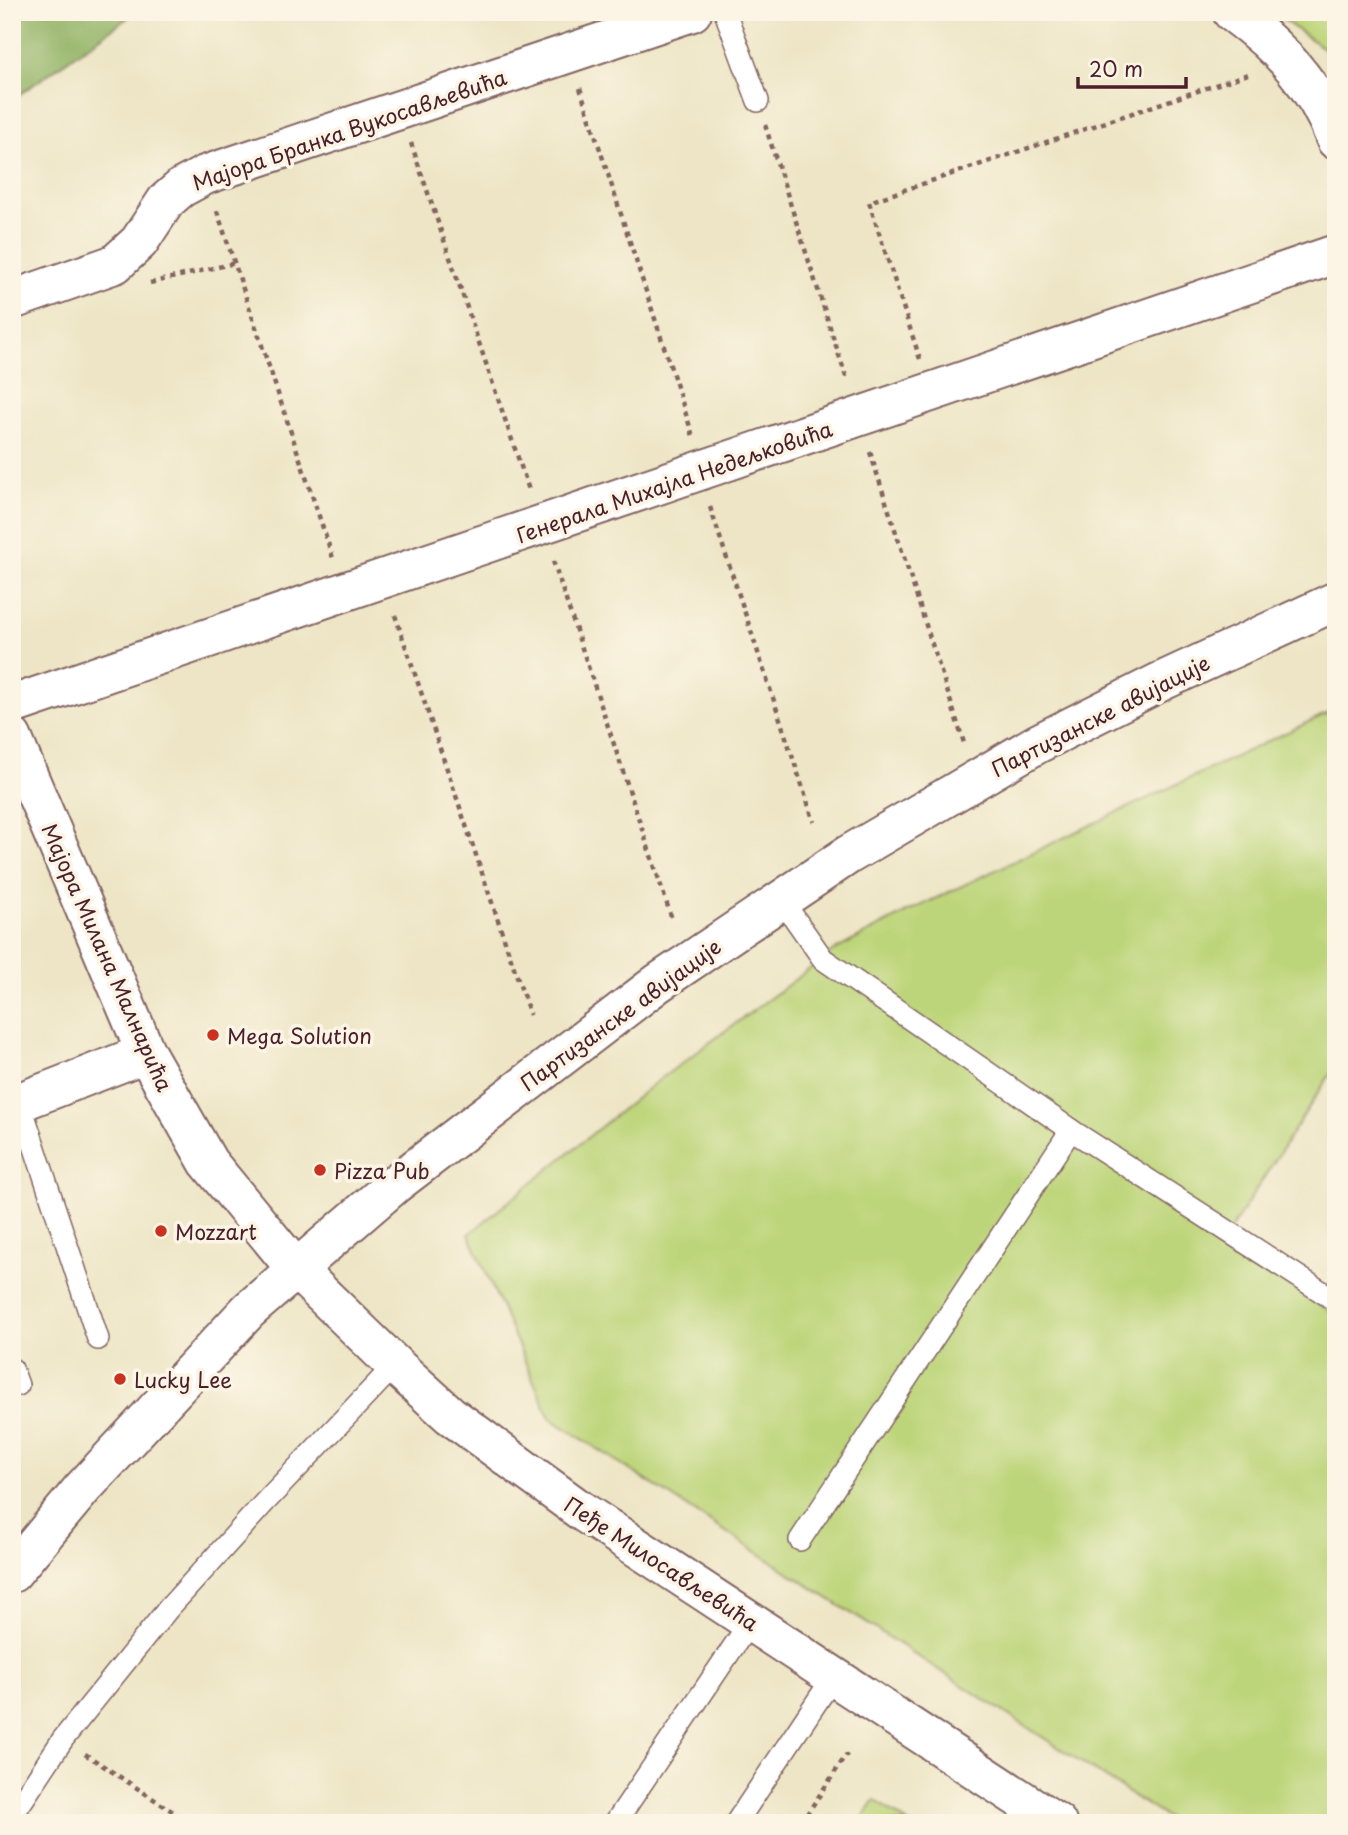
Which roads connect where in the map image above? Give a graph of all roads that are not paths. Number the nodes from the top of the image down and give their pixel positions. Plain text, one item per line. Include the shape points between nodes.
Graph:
1 (725, 12) edge
2 (1232, 12) edge
3 (681, 14) edge
4 (758, 101) road end
5 (1336, 140) edge
6 (1336, 254) edge
7 (12, 300) edge
8 (1336, 601) edge
9 (12, 705) edge
10 (12, 737) edge
11 (781, 900) junction
12 (146, 1053) junction
13 (16, 1104) edge
14 (1070, 1130) junction
15 (295, 1268) junction
16 (1336, 1301) edge
17 (98, 1339) dead end
18 (395, 1365) junction
19 (800, 1540) dead end
20 (12, 1573) edge
21 (750, 1622) junction
22 (834, 1676) junction
23 (12, 1816) edge
24 (615, 1823) edge
25 (736, 1823) edge
26 (1057, 1823) edge

1 - 4 lane
2 - 5 street via 1289,60 1320,103
3 - 7 street, Мајора Бранка Вукосављевића via 205,175 166,201 139,242 115,264
6 - 9 street, Генерала Михајла Недељковића
8 - 11 street, Партизанске авијације via 1096,713 848,855
10 - 12 street, Мајора Милана Малнарића
11 - 14 lane via 822,959
11 - 15 street, Партизанске авијације via 555,1060
12 - 13 street
12 - 15 street, Мајора Милана Малнарића via 208,1161
13 - 17 lane
14 - 16 lane
14 - 19 lane
15 - 18 street, Пеђе Милосављевића
15 - 20 street, Партизанске авијације via 203,1357
18 - 21 street, Пеђе Милосављевића via 450,1415 518,1466
18 - 23 lane via 168,1609 62,1739
21 - 22 street, Пеђе Милосављевића
21 - 24 lane
22 - 25 lane
22 - 26 street, Пеђе Милосављевића

